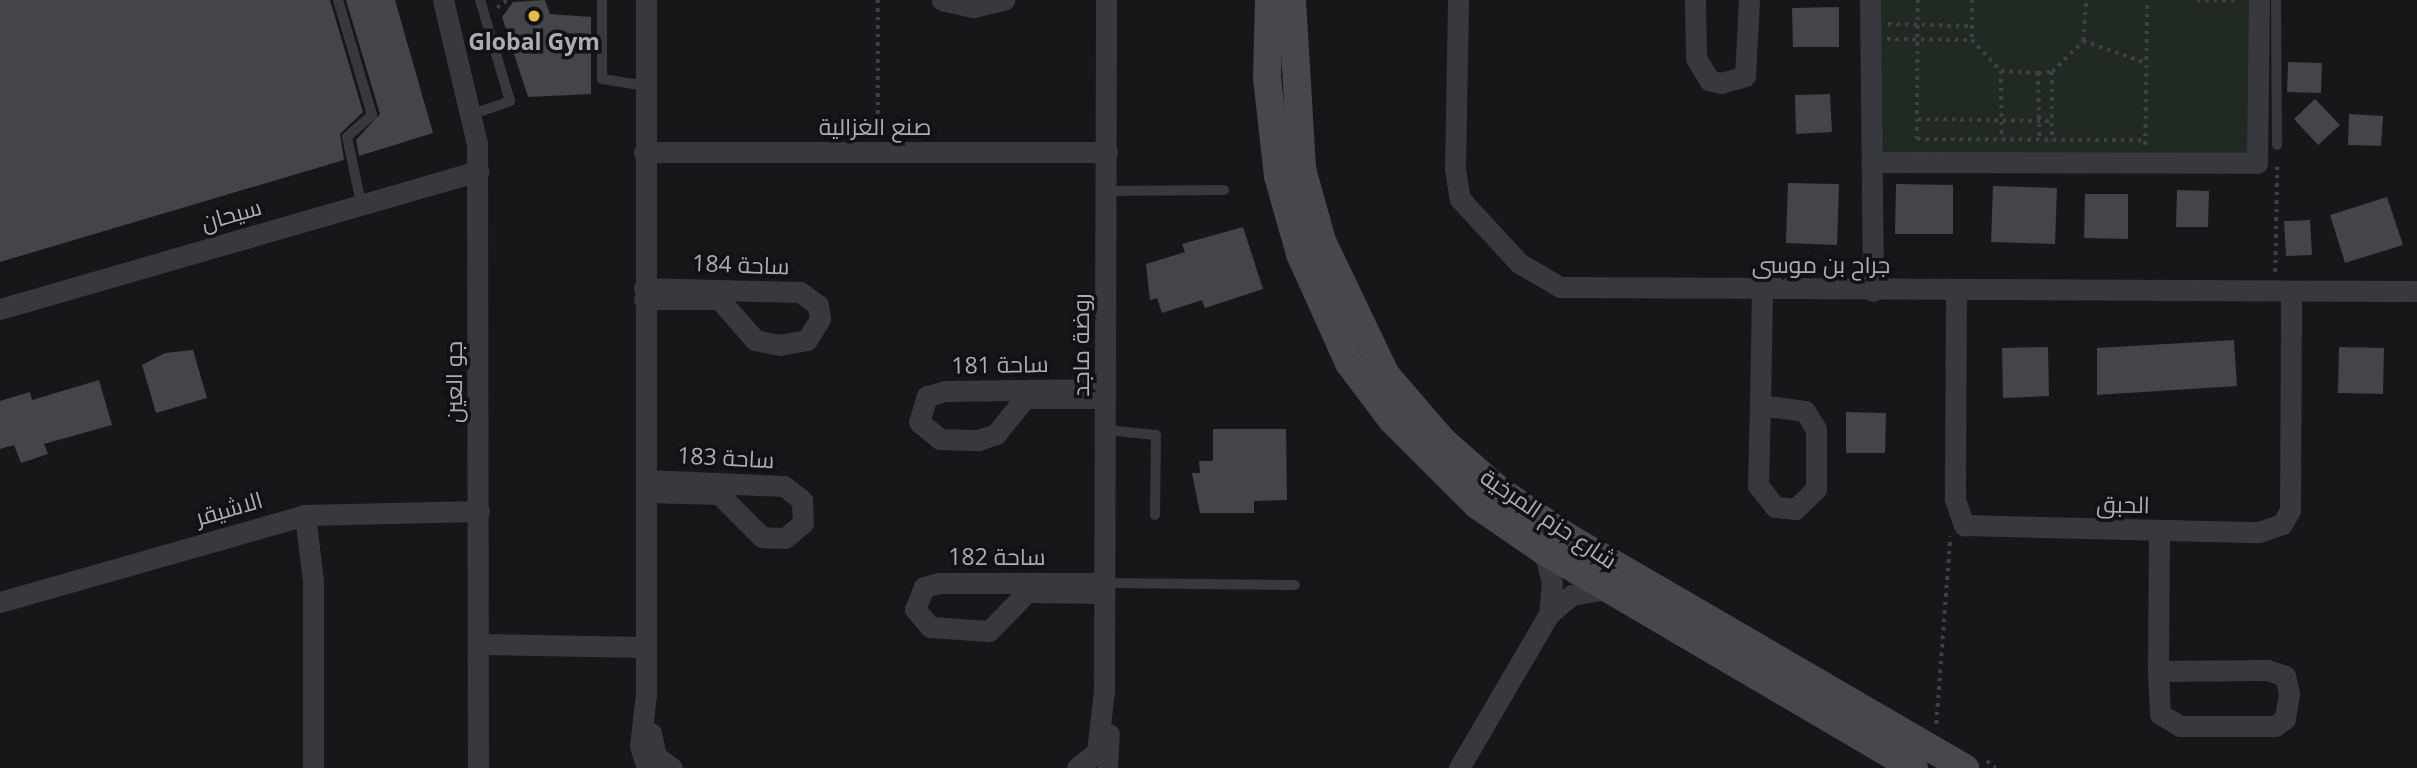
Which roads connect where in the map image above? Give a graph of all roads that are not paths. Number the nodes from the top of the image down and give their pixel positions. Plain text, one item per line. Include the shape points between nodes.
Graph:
1 (338, 0) edge
2 (443, 0) edge
3 (480, 0) edge
4 (602, 0) edge
5 (646, 0) edge
6 (942, 0) edge
7 (1004, 0) edge
8 (1106, 0) edge
9 (1269, 0) edge
10 (1458, 0) edge
11 (1695, 0) edge
12 (1749, 0) edge
13 (2265, 0) edge
14 (1296, 6) edge
15 (1877, 6) edge
16 (646, 86) junction
17 (473, 114) junction
18 (2277, 145) dead end
19 (644, 152) junction
20 (1107, 152) junction
21 (1872, 162) junction
22 (478, 171) junction
23 (1224, 190) dead end
24 (1107, 191) junction
25 (361, 203) junction
26 (751, 290) junction
27 (1762, 290) junction
28 (1956, 290) junction
29 (1873, 291) junction
30 (2283, 291) junction
31 (2417, 291) edge
32 (644, 293) junction
33 (0, 309) edge
34 (739, 320) junction
35 (987, 390) junction
36 (1105, 393) junction
37 (1760, 405) junction
38 (1010, 413) junction
39 (1105, 430) junction
40 (754, 483) junction
41 (646, 486) junction
42 (479, 510) junction
43 (305, 515) junction
44 (738, 515) junction
45 (1155, 515) dead end
46 (2159, 531) junction
47 (1544, 551) junction
48 (990, 582) junction
49 (1295, 585) dead end
50 (1103, 588) junction
51 (1605, 589) junction
52 (0, 602) edge
53 (1011, 606) junction
54 (1549, 614) junction
55 (480, 643) junction
56 (646, 647) junction
57 (2158, 671) junction
58 (1104, 691) junction
59 (646, 694) junction
60 (1970, 761) edge
61 (313, 768) edge
62 (478, 768) edge
63 (647, 768) edge
64 (672, 768) edge
65 (1077, 768) edge
66 (1107, 768) edge
67 (1459, 768) edge
68 (1914, 768) edge

1 - 25 lane via 372,115 347,136
2 - 17 street, جو العين
3 - 17 lane via 510,101
4 - 16 lane via 602,79
5 - 16 street
6 - 7 street via 973,6
8 - 20 street, روضة ماجد
9 - 47 street, شارع حزم المرخية via 1267,78 1278,176 1323,312 1349,363 1432,464 1477,505
10 - 27 street, جراح بن موسى via 1456,183 1468,210 1519,263 1546,282 1583,290
11 - 12 street via 1696,58 1709,80 1721,83 1745,76
13 - 18 lane
13 - 21 street via 2257,163
14 - 60 street, شارع حزم المرخية via 1302,169 1322,241 1387,375 1443,441 1499,490 1566,536
15 - 21 street
16 - 19 street
17 - 22 street, جو العين
19 - 20 street, صنع الغزالية
19 - 32 street
20 - 24 street, روضة ماجد
21 - 29 street
22 - 25 street, سيحان
22 - 42 street, جو العين
23 - 24 lane
24 - 36 street, روضة ماجد
25 - 33 street, سيحان
26 - 32 street, ساحة 184
26 - 34 street
26 - 34 street, ساحة 184 via 811,297 820,319 817,330 795,344 766,343 747,334
27 - 29 street, جراح بن موسى
27 - 37 street
28 - 29 street, جراح بن موسى
28 - 30 street, جراح بن موسى
28 - 46 street, الحبق via 1958,519 1972,528
30 - 31 street, جراح بن موسى
30 - 46 street, الحبق via 2287,519 2259,532
32 - 34 street, ساحة 184 via 719,299
32 - 41 street
35 - 36 street, ساحة 181
35 - 38 street
35 - 38 street, ساحة 181 via 927,396 919,413 924,430 940,439 978,440 996,434
36 - 38 street, ساحة 181 via 1025,398
36 - 39 street, روضة ماجد
37 - 37 street via 1758,485 1775,507 1795,509 1816,489 1816,429 1805,411
39 - 45 lane via 1156,435
39 - 50 street, روضة ماجد
40 - 41 street, ساحة 183
40 - 44 street
40 - 44 street, ساحة 183 via 795,492 803,523 785,538 762,537
41 - 44 street, ساحة 183 via 719,494
41 - 56 street
42 - 43 street, الاشيقر
42 - 55 street, جو العين
43 - 52 street, الاشيقر
43 - 61 street via 313,581
46 - 57 street
47 - 51 street, شارع حزم المرخية
47 - 54 street via 1552,582
48 - 50 street, ساحة 182
48 - 53 street
48 - 53 street, ساحة 182 via 931,584 919,593 918,616 930,627 989,631 1001,625
49 - 50 lane
50 - 53 street, ساحة 182 via 1027,592
50 - 58 street, روضة ماجد
51 - 54 street via 1572,595
51 - 68 street, شارع حزم المرخية
54 - 67 street
55 - 56 street
55 - 62 street, جو العين
56 - 59 street
57 - 57 street via 2160,714 2166,723 2275,726 2288,713 2288,685 2278,673
58 - 65 street, روضة ماجد via 1097,752
58 - 66 street, روضة ماجد
59 - 63 street via 640,746
59 - 64 street via 652,745

